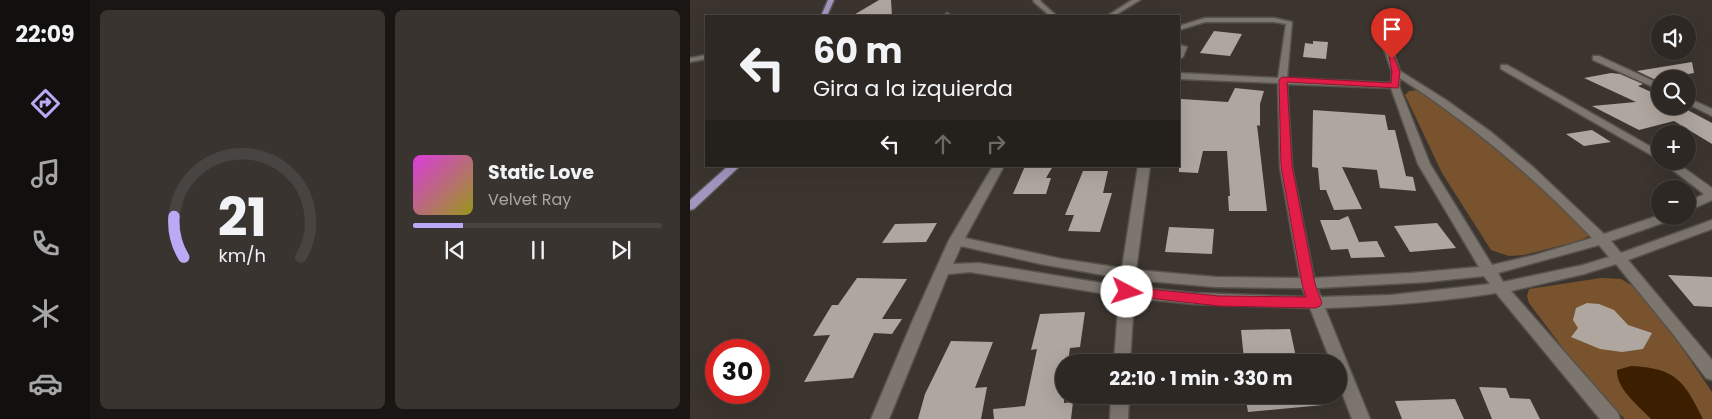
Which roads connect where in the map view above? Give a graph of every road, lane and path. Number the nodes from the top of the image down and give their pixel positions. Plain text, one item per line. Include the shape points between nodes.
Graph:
1 (830, 0) edge
2 (1038, 0) edge
3 (1137, 0) edge
4 (824, 15) edge
5 (1053, 15) edge
6 (1112, 15) edge
7 (1180, 28) edge
8 (1382, 32) dead end
9 (1183, 47) dead end
10 (1180, 55) edge
11 (705, 57) edge
12 (1596, 58) dead end
13 (690, 60) edge
14 (1504, 67) dead end
15 (1396, 72) junction
16 (1180, 76) edge
17 (1282, 80) junction
18 (1651, 83) edge
19 (1395, 86) junction
20 (1696, 105) edge
21 (1712, 113) edge
22 (1651, 152) edge
23 (734, 167) edge
24 (998, 167) edge
25 (1144, 167) edge
26 (1680, 170) edge
27 (1712, 195) edge
28 (1696, 204) edge
29 (690, 206) edge
30 (1651, 223) edge
31 (1712, 224) edge
32 (956, 240) junction
33 (1603, 240) junction
34 (1620, 259) junction
35 (942, 270) junction
36 (1488, 270) junction
37 (1128, 274) junction
38 (1308, 284) junction
39 (1500, 288) junction
40 (1127, 292) junction
41 (1315, 303) junction
42 (1123, 354) edge
43 (1335, 354) edge
44 (1712, 372) edge
45 (1347, 383) edge
46 (1120, 404) edge
47 (880, 419) edge
48 (1119, 419) edge
49 (1361, 419) edge
50 (1611, 419) edge

1 - 4 main road
2 - 5 street
3 - 6 street
7 - 17 street via 1206,20 1259,19 1290,23
8 - 15 street
9 - 10 street
11 - 13 street
12 - 18 street
14 - 22 street
15 - 19 street
15 - 33 street via 1494,138
16 - 17 street
17 - 19 street
17 - 38 street via 1286,166
19 - 36 street via 1424,164
20 - 21 street
23 - 29 main road
24 - 32 street
25 - 37 street
26 - 27 street
27 - 28 street
30 - 33 street
31 - 34 street
32 - 35 street
32 - 37 street via 1034,259
33 - 34 street
33 - 36 street
34 - 39 street via 1571,274
34 - 44 street
35 - 40 street via 974,267
35 - 47 street
36 - 38 street
36 - 39 street
37 - 38 street via 1220,282
37 - 40 street
38 - 41 street
39 - 41 street via 1414,298
39 - 50 street
40 - 41 street via 1219,301
40 - 42 street
41 - 43 street
45 - 49 street
46 - 48 street

